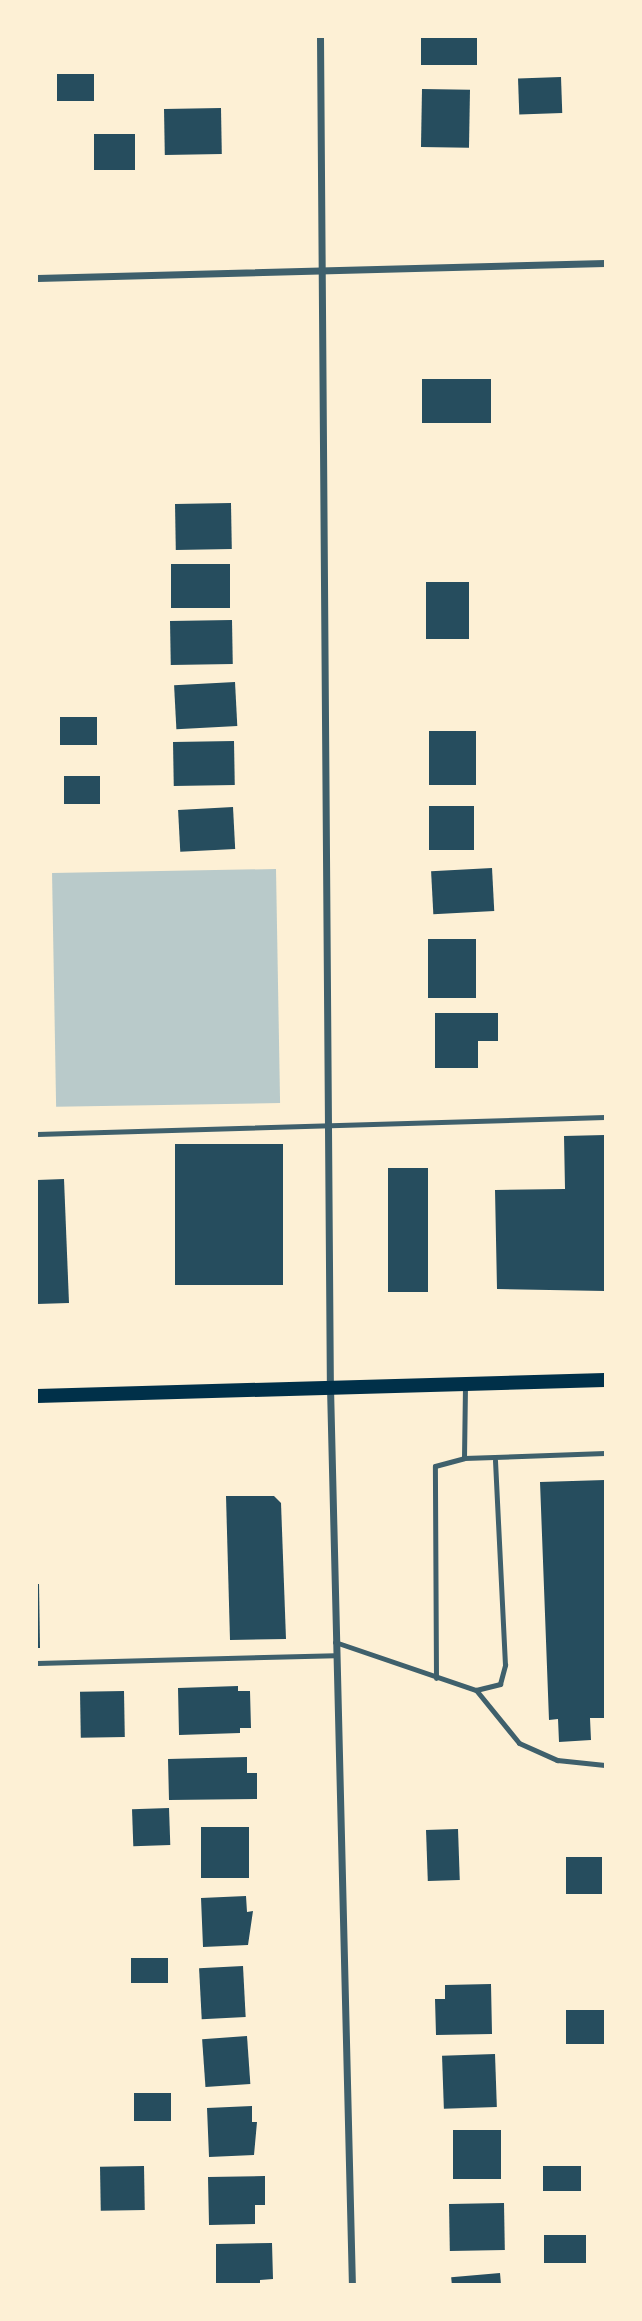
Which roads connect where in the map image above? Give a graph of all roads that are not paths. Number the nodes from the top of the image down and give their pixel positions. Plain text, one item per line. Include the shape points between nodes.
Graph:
1 (320, 37) edge
2 (605, 263) edge
3 (322, 270) junction
4 (37, 278) edge
5 (605, 1117) edge
6 (328, 1126) junction
7 (37, 1134) edge
8 (605, 1380) edge
9 (465, 1383) junction
10 (330, 1387) junction
11 (37, 1396) edge
12 (605, 1453) edge
13 (464, 1458) junction
14 (495, 1460) junction
15 (335, 1642) junction
16 (335, 1655) junction
17 (37, 1663) edge
18 (436, 1678) junction
19 (477, 1690) junction
20 (605, 1765) edge
21 (352, 2284) edge

1 - 3 street
2 - 3 street
3 - 4 street
3 - 6 street
5 - 6 lane
6 - 7 lane
6 - 10 street
8 - 9 main road
9 - 10 main road
9 - 13 lane
10 - 11 main road
10 - 15 street
12 - 14 lane
13 - 14 lane
13 - 18 lane via 435,1466
14 - 19 lane via 505,1665 500,1685
15 - 16 street
15 - 18 lane
16 - 17 lane
16 - 21 street
18 - 19 lane
19 - 20 lane via 519,1743 557,1760

